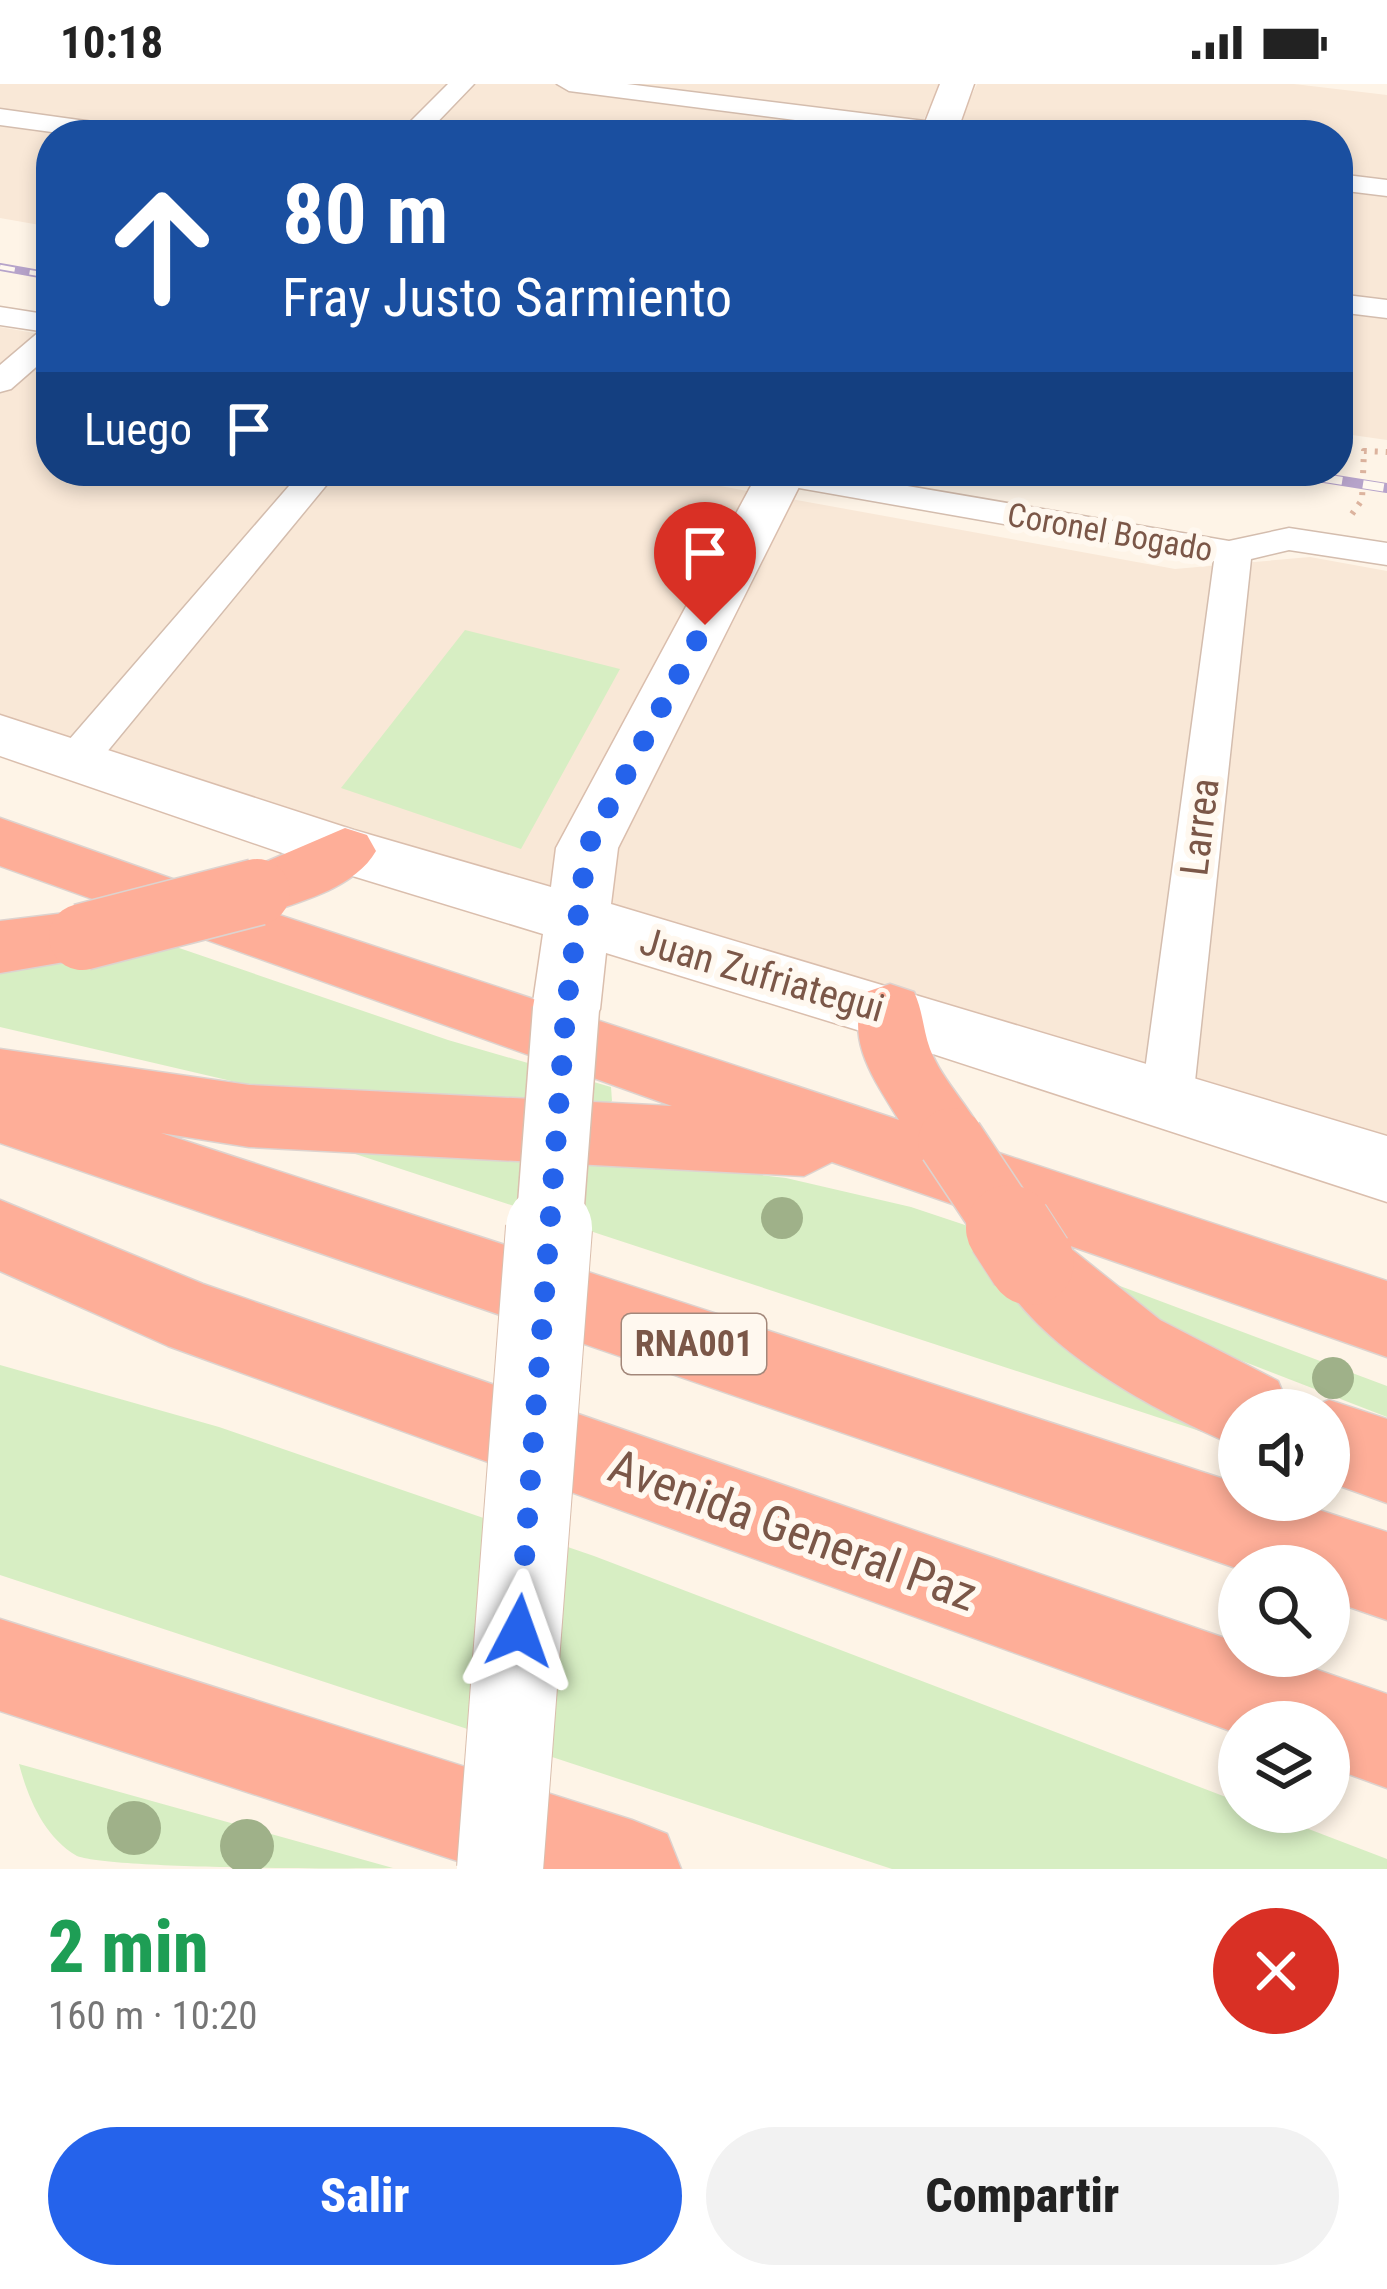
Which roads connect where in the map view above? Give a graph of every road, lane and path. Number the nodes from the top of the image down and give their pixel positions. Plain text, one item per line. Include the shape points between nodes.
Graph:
1 (461, 84) edge
2 (569, 84) edge
3 (957, 84) edge
4 (0, 117) edge
5 (425, 120) edge
6 (843, 120) edge
7 (952, 120) edge
8 (36, 122) edge
9 (1353, 184) edge
10 (1387, 188) edge
11 (1353, 305) edge
12 (1387, 309) edge
13 (0, 316) edge
14 (36, 322) edge
15 (36, 351) edge
16 (0, 382) edge
17 (1387, 452) edge
18 (308, 486) edge
19 (768, 486) edge
20 (854, 486) edge
21 (1329, 544) junction
22 (1233, 553) junction
23 (1387, 554) edge
24 (0, 735) edge
25 (77, 759) junction
26 (0, 842) edge
27 (345, 851) junction
28 (0, 862) edge
29 (98, 911) junction
30 (578, 920) junction
31 (0, 946) edge
32 (890, 1012) junction
33 (0, 1079) edge
34 (1167, 1100) junction
35 (0, 1112) edge
36 (948, 1154) junction
37 (1387, 1169) edge
38 (0, 1235) edge
39 (0, 1269) edge
40 (196, 1318) junction
41 (1387, 1319) edge
42 (1218, 1396) edge
43 (1350, 1448) edge
44 (1387, 1461) edge
45 (1387, 1576) edge
46 (0, 1665) edge
47 (1387, 1741) edge
48 (500, 1869) edge
49 (632, 1869) edge

1 - 5 street
2 - 6 street
3 - 7 street
4 - 8 street
9 - 10 street
11 - 12 street
13 - 14 street
15 - 16 street
17 - 21 path via 1364,451 1362,500
18 - 25 street
19 - 30 street via 587,848
20 - 22 street, Coronel Bogado
21 - 22 street, Coronel Bogado via 1279,537
21 - 23 street, Coronel Bogado
22 - 34 street, Larrea
24 - 25 street, Juan Zufriategui
25 - 27 street, Juan Zufriategui
26 - 29 highway
27 - 29 highway, bridge via 257,892
27 - 30 street, Juan Zufriategui
28 - 29 highway
29 - 31 highway
29 - 36 highway
30 - 32 street, Juan Zufriategui
30 - 48 street, bridge
32 - 34 street, Juan Zufriategui
32 - 36 highway via 897,1057
33 - 36 highway via 249,1116
34 - 37 street, Juan Zufriategui
35 - 45 highway, RNA001
36 - 41 highway
36 - 42 highway, bridge via 1069,1302 1120,1343
38 - 40 highway, Avenida General Paz
39 - 40 highway
40 - 47 highway, Avenida General Paz
43 - 44 highway
46 - 49 highway

